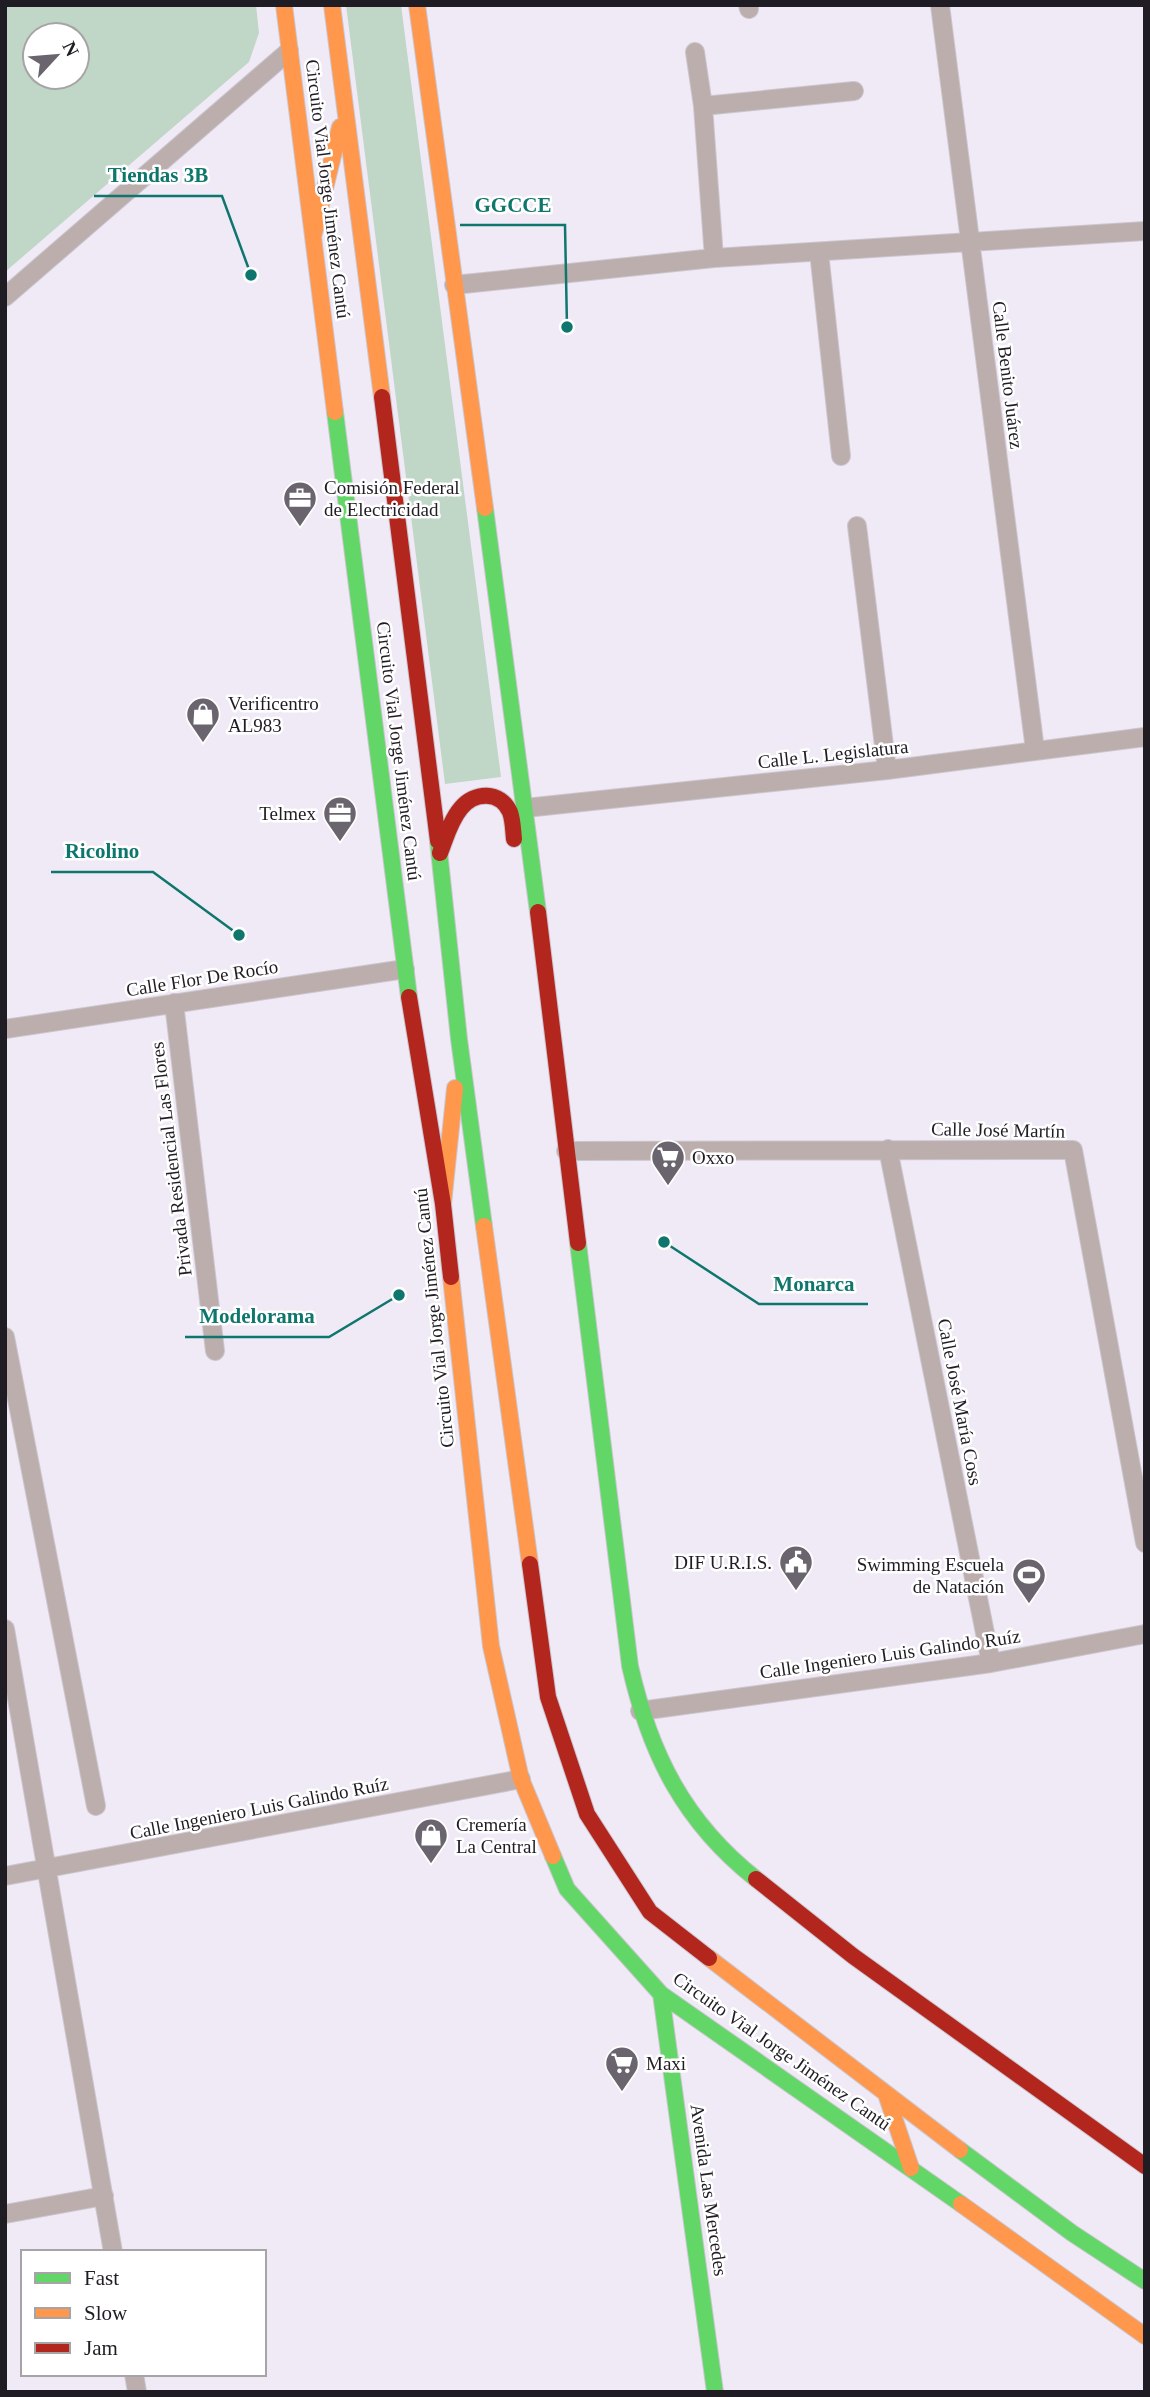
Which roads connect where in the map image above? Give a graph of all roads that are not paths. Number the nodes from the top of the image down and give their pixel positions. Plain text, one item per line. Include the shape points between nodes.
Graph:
1 (284, 5) edge
2 (332, 5) edge
3 (417, 5) edge
4 (940, 5) edge
5 (289, 51) junction
6 (695, 52) dead end
7 (853, 91) dead end
8 (703, 106) junction
9 (344, 111) junction
10 (1145, 230) edge
11 (313, 237) junction
12 (969, 240) junction
13 (819, 252) junction
14 (714, 258) junction
15 (454, 285) junction
16 (5, 298) edge
17 (841, 456) dead end
18 (857, 526) dead end
19 (1145, 737) edge
20 (1035, 750) junction
21 (887, 770) junction
22 (525, 808) junction
23 (440, 853) junction
24 (405, 969) junction
25 (174, 1003) junction
26 (5, 1029) edge
27 (551, 1036) junction
28 (459, 1040) junction
29 (888, 1149) junction
30 (566, 1151) junction
31 (443, 1204) junction
32 (5, 1337) edge
33 (215, 1350) dead end
34 (1145, 1543) edge
35 (5, 1629) edge
36 (1145, 1634) edge
37 (991, 1663) junction
38 (640, 1712) junction
39 (521, 1779) junction
40 (96, 1806) dead end
41 (48, 1870) junction
42 (5, 1876) edge
43 (661, 1994) junction
44 (886, 2094) junction
45 (1145, 2166) edge
46 (911, 2168) junction
47 (104, 2196) junction
48 (5, 2214) edge
49 (113, 2250) edge
50 (1145, 2281) edge
51 (1145, 2336) edge
52 (715, 2392) edge

1 - 5 main road, Circuito Vial Jorge Jiménez Cantú
2 - 9 main road, Circuito Vial Jorge Jiménez Cantú
3 - 15 main road
4 - 12 street, Calle Benito Juárez
5 - 11 main road, Circuito Vial Jorge Jiménez Cantú
5 - 16 street
6 - 8 street
7 - 8 street
8 - 14 street
9 - 11 main road
9 - 23 main road, Circuito Vial Jorge Jiménez Cantú
10 - 12 street
11 - 24 main road, Circuito Vial Jorge Jiménez Cantú
12 - 13 street
12 - 20 street, Calle Benito Juárez
13 - 14 street
13 - 17 street
14 - 15 street
15 - 22 main road
18 - 21 street
19 - 20 street, Calle L. Legislatura
20 - 21 street, Calle L. Legislatura
21 - 22 street, Calle L. Legislatura
22 - 27 main road
23 - 27 main road via 462,807 471,799 481,794 495,796 507,807 537,1010
23 - 28 main road, Circuito Vial Jorge Jiménez Cantú
24 - 25 street, Calle Flor De Rocío
24 - 31 main road, Circuito Vial Jorge Jiménez Cantú
25 - 26 street, Calle Flor De Rocío
25 - 33 street, Privada Residencial Las Flores
27 - 30 main road
28 - 31 main road
28 - 44 main road, Circuito Vial Jorge Jiménez Cantú via 548,1697 587,1814 650,1912
29 - 30 street, Calle José Martín
29 - 34 street, Calle José Martín via 1073,1150
29 - 37 street, Calle José María Coss
30 - 38 main road via 630,1666
31 - 39 main road, Circuito Vial Jorge Jiménez Cantú via 491,1646
32 - 40 street
35 - 41 street
36 - 37 street, Calle Ingeniero Luis Galindo Ruíz
37 - 38 street, Calle Ingeniero Luis Galindo Ruíz
38 - 45 main road via 659,1760 685,1805 743,1869 853,1956
39 - 41 street, Calle Ingeniero Luis Galindo Ruíz
39 - 43 main road, Circuito Vial Jorge Jiménez Cantú via 568,1889
41 - 42 street, Calle Ingeniero Luis Galindo Ruíz
41 - 47 street
43 - 46 main road, Circuito Vial Jorge Jiménez Cantú
43 - 52 main road, Avenida Las Mercedes
44 - 46 main road
44 - 50 main road, Circuito Vial Jorge Jiménez Cantú via 1072,2233
46 - 51 main road, Circuito Vial Jorge Jiménez Cantú
47 - 48 street
47 - 49 street

